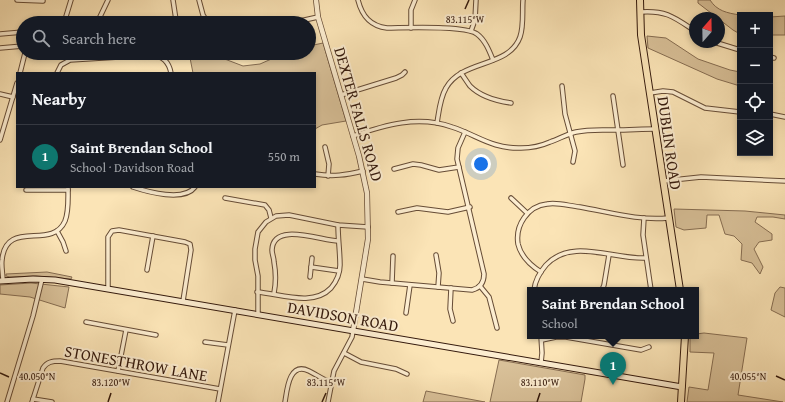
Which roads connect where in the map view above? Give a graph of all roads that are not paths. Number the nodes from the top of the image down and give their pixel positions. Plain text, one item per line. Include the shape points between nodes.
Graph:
1 (17, 0) edge
2 (36, 0) edge
3 (71, 0) edge
4 (108, 0) edge
5 (172, 0) edge
6 (199, 0) edge
7 (316, 0) edge
8 (358, 0) edge
9 (415, 0) edge
10 (476, 0) edge
11 (523, 0) edge
12 (640, 0) edge
13 (43, 1) dead end
14 (640, 12) junction
15 (66, 16) edge
16 (100, 16) edge
17 (176, 16) edge
18 (204, 16) edge
19 (318, 17) joint
20 (689, 27) edge
21 (411, 28) junction
22 (471, 31) junction
23 (16, 33) edge
24 (0, 34) edge
25 (725, 45) edge
26 (16, 47) edge
27 (0, 48) edge
28 (737, 49) edge
29 (23, 60) edge
30 (70, 60) edge
31 (164, 60) edge
32 (493, 60) junction
33 (20, 72) edge
34 (58, 72) edge
35 (171, 72) edge
36 (404, 72) dead end
37 (461, 72) junction
38 (16, 86) edge
39 (562, 86) dead end
40 (650, 93) junction
41 (0, 94) edge
42 (341, 95) junction
43 (613, 96) dead end
44 (13, 97) junction
45 (511, 103) dead end
46 (737, 112) edge
47 (773, 115) edge
48 (785, 117) edge
49 (437, 123) junction
50 (655, 129) junction
51 (618, 130) junction
52 (465, 132) junction
53 (571, 133) junction
54 (353, 136) junction
55 (0, 140) edge
56 (325, 147) dead end
57 (574, 162) dead end
58 (623, 165) dead end
59 (459, 167) junction
60 (394, 169) dead end
61 (363, 172) junction
62 (316, 174) edge
63 (328, 176) junction
64 (663, 181) junction
65 (785, 181) edge
66 (137, 188) edge
67 (194, 188) edge
68 (68, 189) edge
69 (26, 190) dead end
70 (225, 198) dead end
71 (511, 198) dead end
72 (470, 207) junction
73 (398, 212) dead end
74 (527, 213) junction
75 (271, 218) junction
76 (644, 218) junction
77 (668, 218) junction
78 (338, 225) junction
79 (368, 227) junction
80 (57, 231) junction
81 (153, 236) junction
82 (338, 241) junction
83 (66, 252) dead end
84 (436, 255) dead end
85 (609, 255) junction
86 (393, 256) dead end
87 (312, 258) dead end
88 (646, 258) junction
89 (311, 267) junction
90 (147, 270) dead end
91 (339, 271) junction
92 (541, 272) junction
93 (310, 277) dead end
94 (42, 279) junction
95 (362, 279) junction
96 (2, 281) edge
97 (392, 283) junction
98 (410, 285) junction
99 (480, 286) junction
100 (438, 287) junction
101 (535, 287) edge
102 (604, 287) edge
103 (651, 287) edge
104 (680, 287) edge
105 (451, 288) junction
106 (108, 289) junction
107 (257, 292) junction
108 (274, 294) junction
109 (183, 301) junction
110 (235, 310) junction
111 (258, 314) junction
112 (406, 314) dead end
113 (453, 321) dead end
114 (86, 322) dead end
115 (497, 328) dead end
116 (126, 330) junction
117 (353, 331) junction
118 (156, 335) dead end
119 (541, 339) edge
120 (573, 339) edge
121 (685, 339) edge
122 (205, 342) dead end
123 (228, 345) junction
124 (649, 347) dead end
125 (344, 353) junction
126 (541, 363) junction
127 (118, 371) junction
128 (407, 374) dead end
129 (332, 383) junction
130 (682, 387) junction
131 (220, 389) junction
132 (33, 400) edge
133 (7, 402) edge
134 (52, 402) edge
135 (218, 402) edge
136 (285, 402) edge
137 (328, 402) edge
138 (681, 402) edge

1 - 2 street
2 - 13 street
3 - 15 street
4 - 16 street
5 - 17 street
6 - 18 street
7 - 19 street, DEXTER FALLS ROAD
8 - 21 street via 362,13 372,24 383,28
9 - 21 street via 411,10
10 - 22 street via 475,20
11 - 32 street via 518,42 511,50
12 - 14 main road, DUBLIN ROAD
14 - 20 street via 664,13
14 - 40 main road, DUBLIN ROAD
19 - 42 street, DEXTER FALLS ROAD
21 - 22 street
22 - 32 street via 483,40
23 - 24 street
25 - 28 street
26 - 27 street
29 - 33 street
30 - 34 street via 61,65
31 - 35 street
32 - 37 street
36 - 42 street via 396,78
37 - 45 street via 478,92
37 - 49 street via 446,88
38 - 44 street
39 - 53 street via 565,114
40 - 46 street via 673,92 705,108
40 - 50 main road, DUBLIN ROAD
41 - 44 street
42 - 54 street, DEXTER FALLS ROAD
43 - 51 street
44 - 55 street
47 - 48 street
49 - 52 street
49 - 54 street via 402,122
50 - 51 street
50 - 64 main road, DUBLIN ROAD
51 - 53 street via 584,130
51 - 58 street
52 - 53 street via 490,144 507,148 549,143
52 - 59 street via 458,148
53 - 57 street via 575,152
54 - 61 street, DEXTER FALLS ROAD
56 - 63 street via 329,164
59 - 60 street via 439,170 413,164
59 - 72 street
61 - 63 street
61 - 79 street, DEXTER FALLS ROAD via 367,193
62 - 63 street
64 - 65 street via 701,177
64 - 77 main road, DUBLIN ROAD
66 - 67 street via 179,196 189,193
68 - 69 street
68 - 80 street via 67,216
70 - 75 street via 265,205
71 - 74 street
72 - 73 street via 448,212 417,208
72 - 99 street via 484,274
74 - 76 street via 538,206 554,203
74 - 92 street via 519,226 519,245 526,259
75 - 78 street via 282,215 296,216
75 - 107 street via 256,238
76 - 77 street
76 - 88 street
77 - 104 main road, DUBLIN ROAD
78 - 79 street
78 - 82 street
79 - 95 street, DEXTER FALLS ROAD
80 - 83 street
80 - 96 street via 48,235 21,236 10,242 4,249 2,258
81 - 90 street
81 - 106 street via 116,230 110,234
81 - 109 street via 185,242 190,246
82 - 91 street
82 - 108 street via 289,233 279,237 272,249 276,273
84 - 100 street
85 - 88 street
85 - 92 street via 570,251 557,256
85 - 102 street
86 - 97 street
87 - 89 street
88 - 103 street
89 - 91 street
89 - 93 street
91 - 108 street via 334,285 318,297 303,298
92 - 101 street
94 - 96 main road, DAVIDSON ROAD
94 - 106 main road, DAVIDSON ROAD
94 - 133 street
95 - 97 street
95 - 117 street, DEXTER FALLS ROAD
97 - 98 street
98 - 100 street
98 - 112 street
99 - 105 street via 470,290
99 - 115 street via 489,297
100 - 105 street
105 - 113 street via 450,309
106 - 109 main road, DAVIDSON ROAD
107 - 108 street
107 - 111 street
109 - 110 main road, DAVIDSON ROAD
110 - 111 main road, DAVIDSON ROAD
110 - 123 street
111 - 117 main road, DAVIDSON ROAD
114 - 116 street
116 - 118 street
116 - 127 street
117 - 125 street
117 - 126 main road, DAVIDSON ROAD
119 - 126 street
120 - 124 street via 640,350
121 - 130 main road
122 - 123 street
123 - 131 street
125 - 128 street via 361,362 396,368
125 - 129 street via 334,371
126 - 130 main road, DAVIDSON ROAD
127 - 131 street, STONESTHROW LANE
127 - 132 street, STONESTHROW LANE via 52,361 42,371
129 - 136 street via 308,370 297,371 290,378
129 - 137 street
130 - 138 main road
131 - 135 street
132 - 134 street

